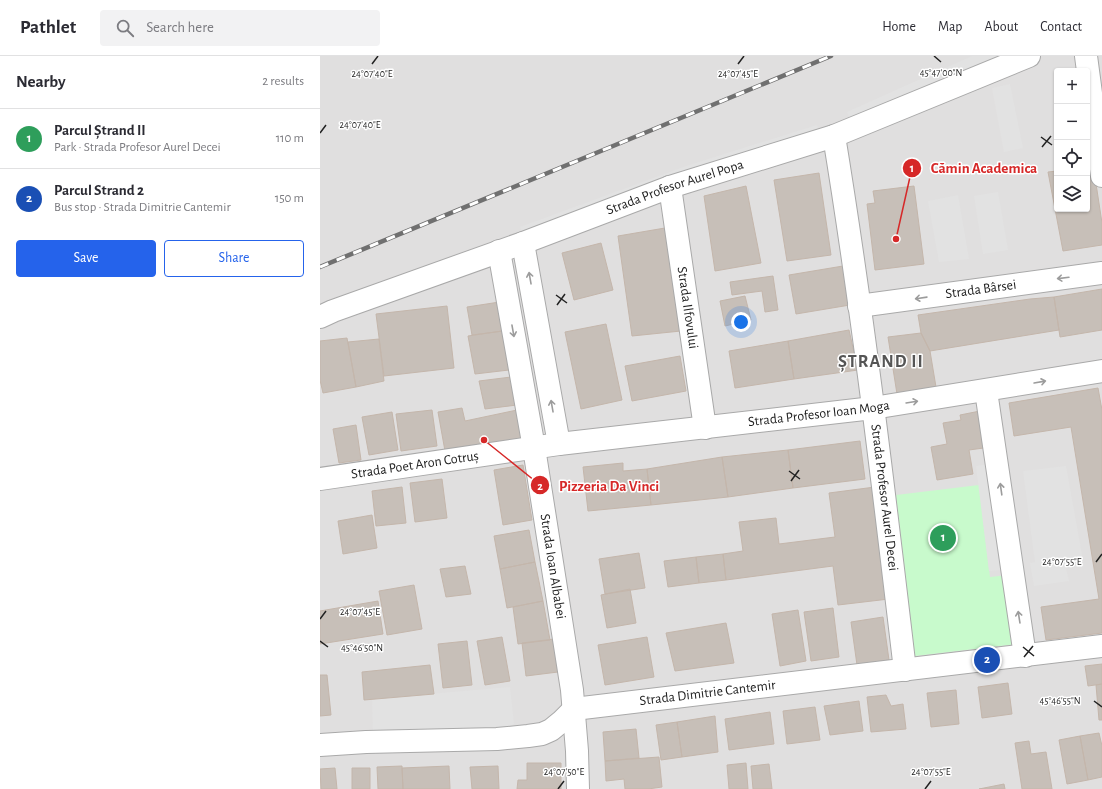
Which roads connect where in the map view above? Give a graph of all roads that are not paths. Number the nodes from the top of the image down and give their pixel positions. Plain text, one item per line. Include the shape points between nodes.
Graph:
1 (1029, 56) edge
2 (1086, 56) edge
3 (834, 136) junction
4 (1102, 176) edge
5 (670, 187) junction
6 (523, 243) junction
7 (499, 252) junction
8 (1102, 273) edge
9 (859, 306) junction
10 (320, 317) edge
11 (1102, 371) edge
12 (986, 391) junction
13 (873, 408) junction
14 (705, 428) junction
15 (559, 444) junction
16 (534, 448) junction
17 (320, 479) edge
18 (1102, 646) edge
19 (1025, 656) junction
20 (905, 670) junction
21 (574, 709) junction
22 (320, 744) edge
23 (578, 789) edge

1 - 3 street, Strada Profesor Aurel Popa
2 - 4 street
3 - 5 street, Strada Profesor Aurel Popa
3 - 9 street, Strada Profesor Aurel Decei
5 - 6 street, Strada Profesor Aurel Popa
5 - 14 street, Strada Ilfovului
6 - 7 street, Strada Profesor Aurel Popa
15 -> 6 street
7 - 10 street, Strada Profesor Aurel Popa via 333,310
7 -> 16 street, Strada Ioan Albabei
8 -> 9 street, Strada Bârsei
9 - 13 street, Strada Profesor Aurel Decei
12 -> 11 street, Strada Profesor Ioan Moga
13 -> 12 street, Strada Profesor Ioan Moga
19 -> 12 street
13 - 14 street, Strada Profesor Ioan Moga
13 - 20 street, Strada Profesor Aurel Decei
14 - 15 street, Strada Profesor Ioan Moga
15 - 16 street, Strada Profesor Ioan Moga
16 - 17 street, Strada Poet Aron Cotruș
16 - 21 street, Strada Ioan Albabei
18 - 19 street, Strada Dimitrie Cantemir
19 - 20 street, Strada Dimitrie Cantemir
20 - 21 street, Strada Dimitrie Cantemir
21 - 22 street via 551,730 528,736
21 - 23 street, Strada Ioan Albabei

